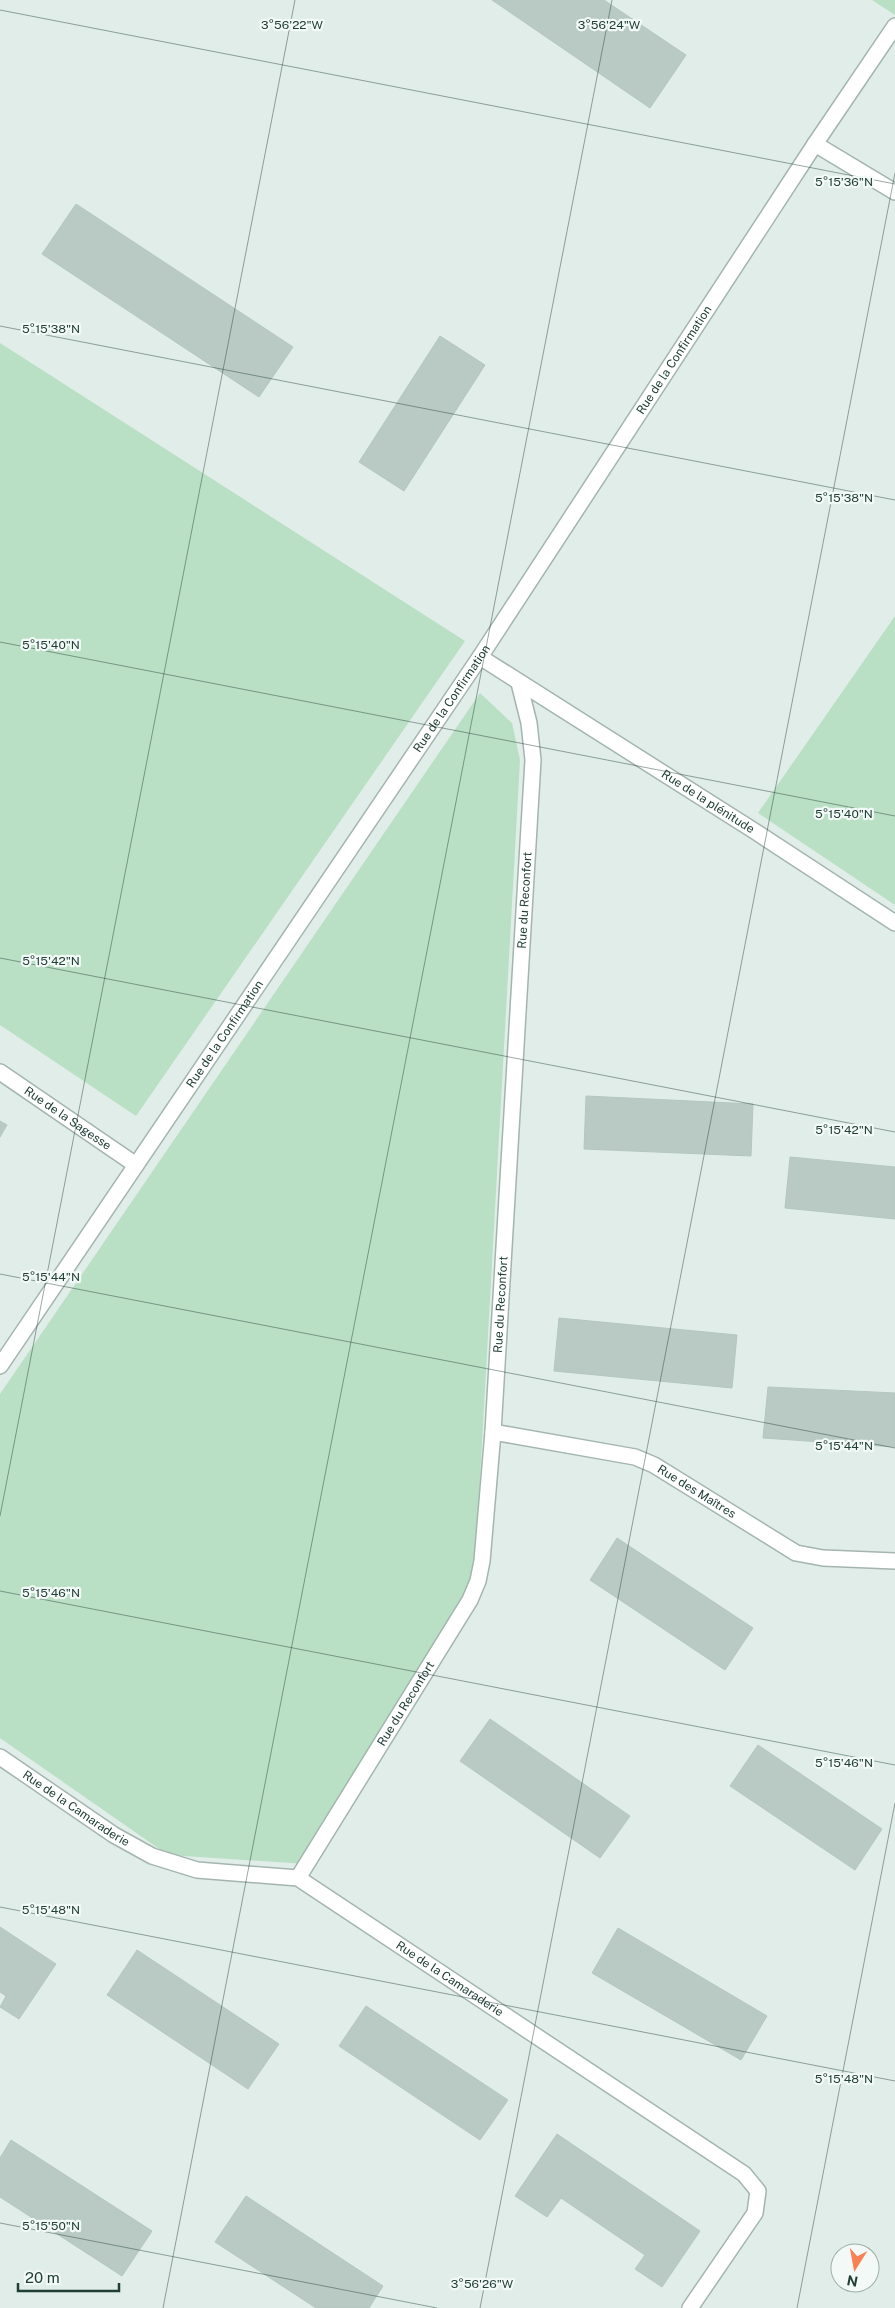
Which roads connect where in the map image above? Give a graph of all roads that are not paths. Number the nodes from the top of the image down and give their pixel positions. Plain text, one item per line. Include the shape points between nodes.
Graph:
1 (895, 26) edge
2 (815, 144) junction
3 (895, 192) edge
4 (480, 657) junction
5 (519, 683) junction
6 (895, 923) edge
7 (0, 1072) edge
8 (136, 1165) junction
9 (0, 1366) edge
10 (493, 1432) junction
11 (895, 1561) edge
12 (0, 1757) edge
13 (298, 1878) junction
14 (690, 2308) edge

1 - 2 street, Rue de la Confirmation
2 - 3 street
2 - 4 street, Rue de la Confirmation
4 - 5 street, Rue de la plénitude
4 - 8 street, Rue de la Confirmation
5 - 6 street, Rue de la plénitude via 740,821
5 - 10 street, Rue du Reconfort via 529,723 533,760
7 - 8 street, Rue de la Sagesse
8 - 9 street, Rue de la Confirmation
10 - 11 street, Rue des Maîtres via 635,1457 654,1465 796,1552 823,1558
10 - 13 street, Rue du Reconfort via 482,1562 470,1600
12 - 13 street, Rue de la Camaraderie via 114,1836 152,1856 197,1870
13 - 14 street, Rue de la Camaraderie via 744,2174 758,2191 755,2213

